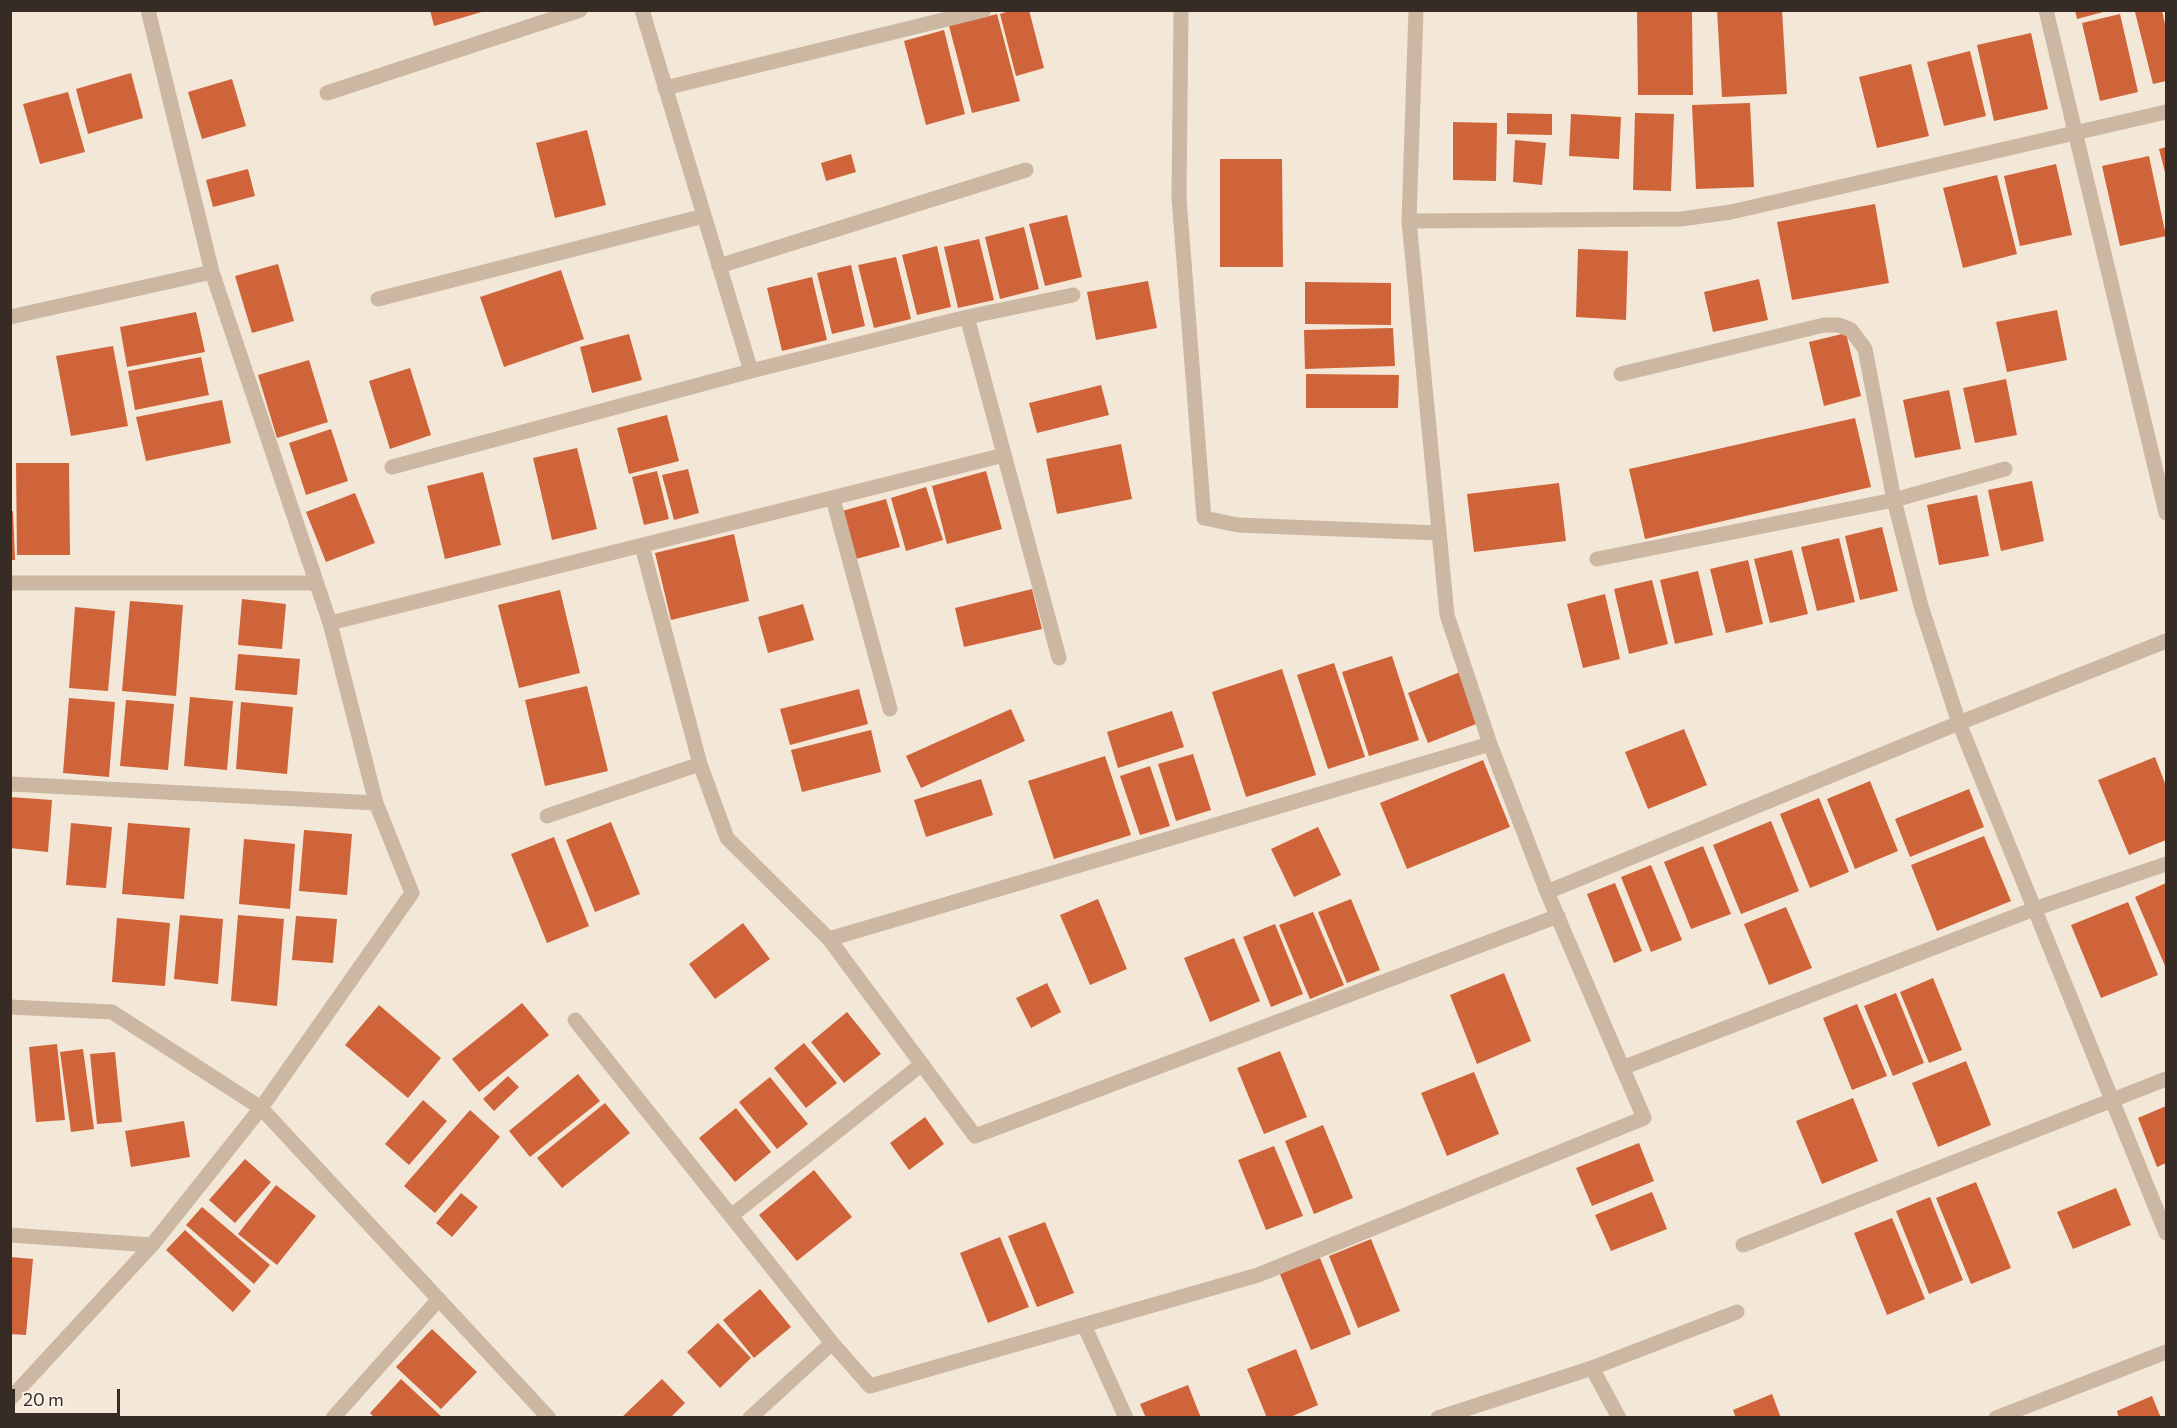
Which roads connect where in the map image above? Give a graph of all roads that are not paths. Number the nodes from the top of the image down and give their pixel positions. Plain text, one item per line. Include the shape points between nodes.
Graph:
1 (148, 10) edge
2 (580, 10) edge
3 (642, 10) edge
4 (984, 10) edge
5 (1181, 10) edge
6 (1416, 10) edge
7 (2046, 10) edge
8 (665, 88) junction
9 (327, 93) dead end
10 (2166, 112) edge
11 (2074, 132) junction
12 (1026, 170) dead end
13 (704, 216) junction
14 (1409, 221) junction
15 (719, 266) junction
16 (212, 272) junction
17 (1073, 295) dead end
18 (378, 299) dead end
19 (10, 317) edge
20 (967, 317) junction
21 (751, 371) junction
22 (1621, 374) dead end
23 (1004, 455) junction
24 (392, 467) dead end
25 (2005, 469) dead end
26 (833, 499) junction
27 (1894, 500) junction
28 (2166, 513) edge
29 (1439, 533) junction
30 (642, 546) junction
31 (1597, 559) dead end
32 (10, 583) edge
33 (315, 583) junction
34 (330, 623) junction
35 (2166, 641) edge
36 (1059, 658) dead end
37 (890, 709) dead end
38 (1959, 723) junction
39 (1490, 744) junction
40 (700, 764) junction
41 (10, 784) edge
42 (375, 803) junction
43 (547, 816) dead end
44 (2166, 864) edge
45 (1547, 892) junction
46 (2034, 909) junction
47 (1558, 916) junction
48 (829, 939) junction
49 (10, 1006) edge
50 (575, 1020) dead end
51 (922, 1064) junction
52 (1622, 1068) junction
53 (2166, 1079) edge
54 (2111, 1099) junction
55 (261, 1108) junction
56 (731, 1216) junction
57 (2166, 1233) edge
58 (10, 1235) edge
59 (152, 1245) junction
60 (1743, 1245) dead end
61 (439, 1299) junction
62 (1737, 1312) dead end
63 (1084, 1325) junction
64 (832, 1343) junction
65 (2166, 1352) edge
66 (1592, 1368) junction
67 (10, 1399) edge
68 (333, 1418) edge
69 (549, 1418) edge
70 (750, 1418) edge
71 (1126, 1418) edge
72 (1438, 1418) edge
73 (1619, 1418) edge
74 (1996, 1418) edge

1 - 16 street
2 - 9 street
3 - 8 street
4 - 8 street
5 - 29 street via 1179,198 1204,518 1239,525
6 - 14 street
7 - 11 street
8 - 13 street
10 - 11 street
11 - 14 street via 1731,212 1681,219
11 - 28 street
12 - 15 street
13 - 15 street
13 - 18 street
14 - 29 street
15 - 21 street
16 - 19 street
16 - 33 street
17 - 20 street
20 - 21 street
20 - 23 street
21 - 24 street
22 - 27 street via 1824,325 1851,330 1865,349
23 - 26 street
23 - 36 street
25 - 27 street
26 - 30 street
26 - 37 street
27 - 31 street
27 - 38 street via 1921,606
29 - 39 street via 1447,615
30 - 34 street
30 - 40 street
32 - 33 street
33 - 34 street
34 - 42 street
35 - 38 street
38 - 45 street
38 - 46 street
39 - 45 street
39 - 48 street
40 - 43 street
40 - 48 street via 727,838
41 - 42 street
42 - 55 street via 412,892
44 - 46 street
45 - 47 street
46 - 52 street
46 - 54 street
47 - 51 street via 975,1136
47 - 52 street
48 - 51 street
49 - 55 street via 112,1012
50 - 56 street
51 - 56 street
52 - 63 street via 1644,1118 1258,1275
53 - 54 street
54 - 57 street
54 - 60 street
55 - 59 street
55 - 61 street
56 - 64 street
58 - 59 street
59 - 67 street
61 - 68 street
61 - 69 street
62 - 66 street
63 - 64 street via 870,1386
63 - 71 street
64 - 70 street
65 - 74 street
66 - 72 street
66 - 73 street

